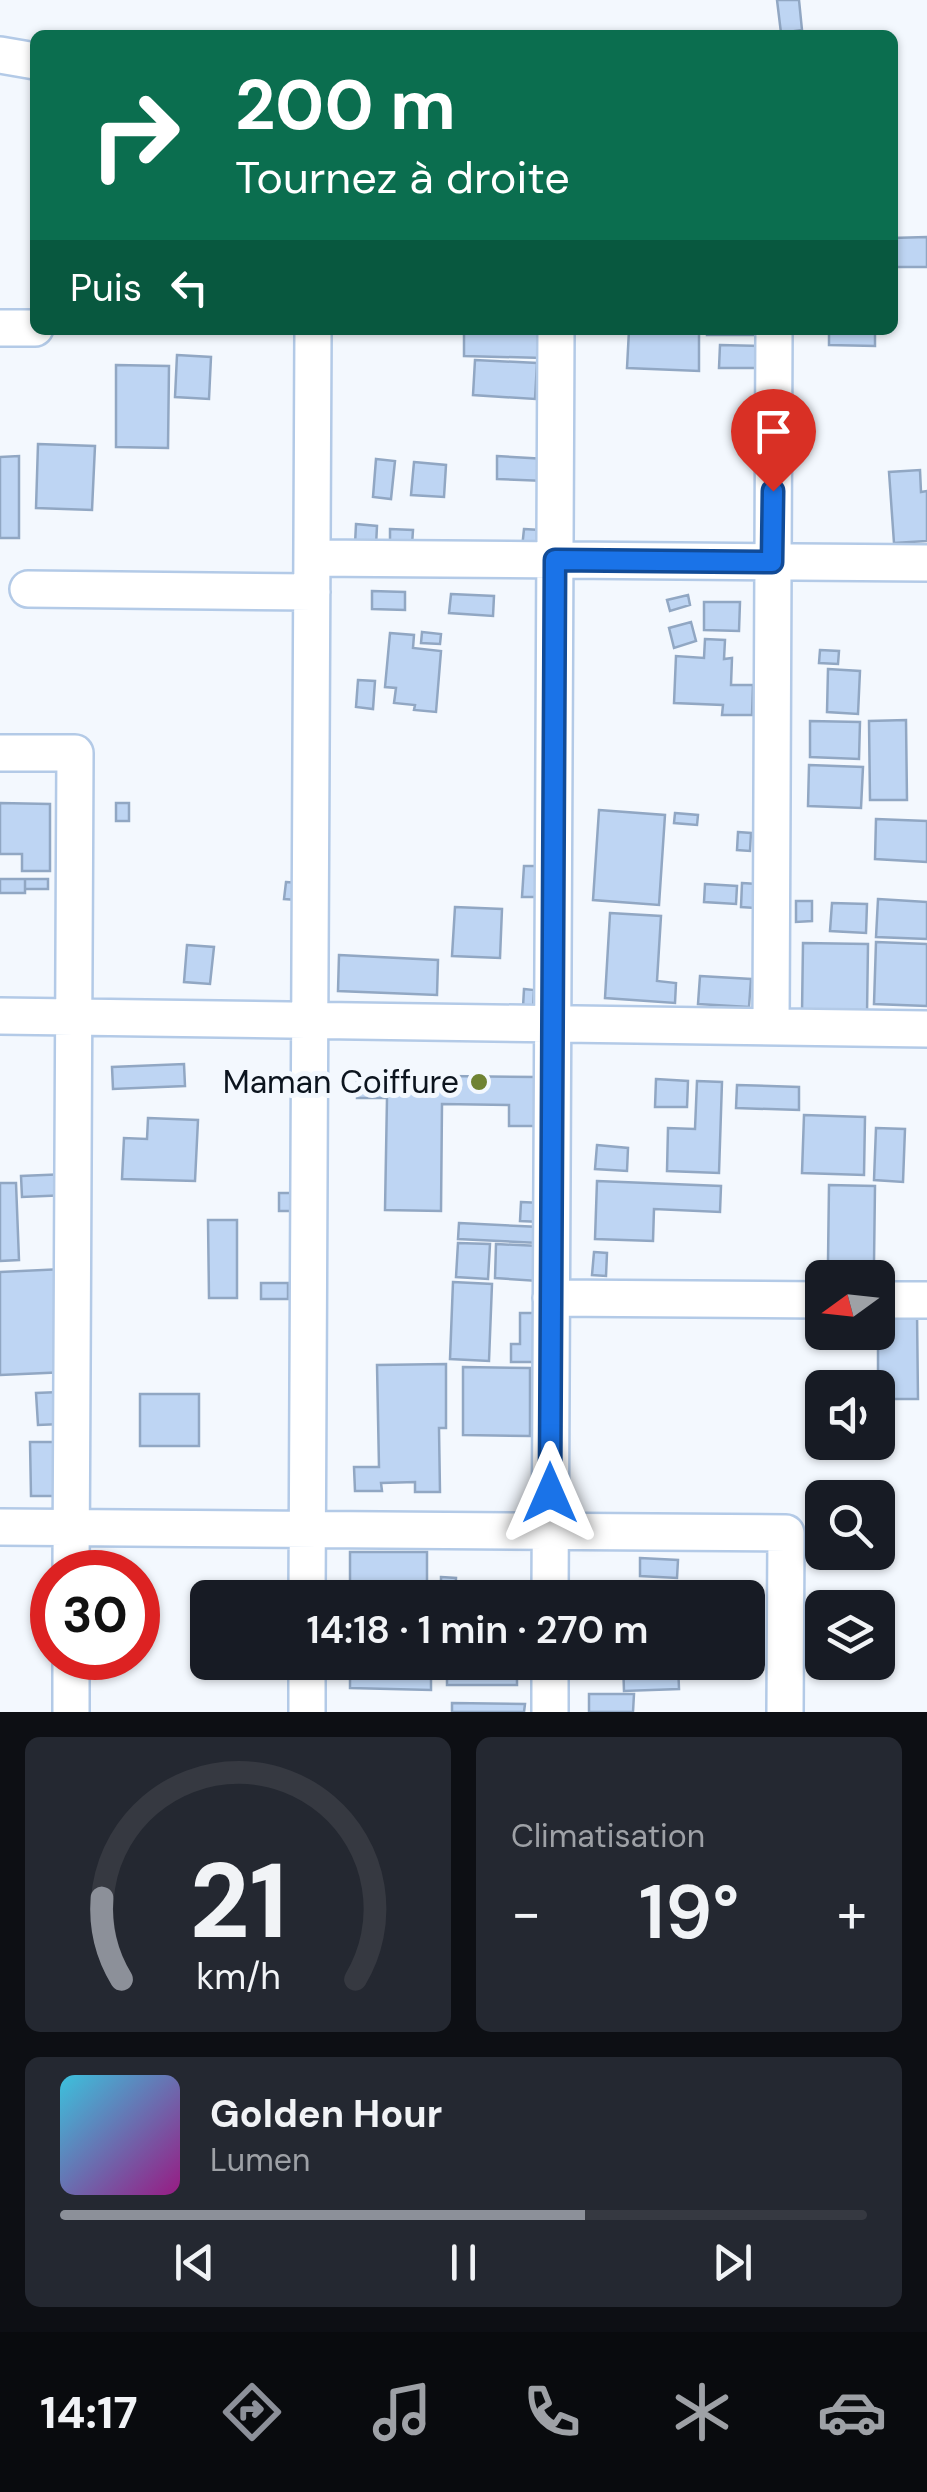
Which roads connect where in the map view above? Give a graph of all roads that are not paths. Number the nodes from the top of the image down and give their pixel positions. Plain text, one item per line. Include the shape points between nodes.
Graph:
1 (0, 55) edge
2 (30, 60) edge
3 (0, 328) edge
4 (30, 328) edge
5 (313, 335) edge
6 (556, 335) edge
7 (774, 335) edge
8 (555, 560) junction
9 (772, 562) junction
10 (927, 563) edge
11 (312, 575) junction
12 (28, 589) dead end
13 (0, 753) edge
14 (0, 1016) edge
15 (74, 1017) junction
16 (310, 1020) junction
17 (552, 1024) junction
18 (770, 1027) junction
19 (927, 1029) edge
20 (551, 1298) junction
21 (805, 1300) edge
22 (895, 1300) edge
23 (927, 1300) edge
24 (0, 1528) edge
25 (72, 1528) junction
26 (308, 1530) junction
27 (550, 1532) junction
28 (72, 1550) edge
29 (308, 1580) edge
30 (550, 1580) edge
31 (71, 1680) edge
32 (307, 1680) edge
33 (550, 1680) edge
34 (71, 1712) edge
35 (307, 1712) edge
36 (550, 1712) edge
37 (785, 1712) edge

1 - 2 street
3 - 4 street
5 - 11 street
6 - 8 street
7 - 9 street
8 - 9 street
8 - 11 street
8 - 17 street
9 - 10 street
9 - 18 street
11 - 12 street
11 - 16 street
13 - 15 street via 75,753
14 - 15 street
15 - 16 street
15 - 25 street
16 - 17 street
16 - 26 street
17 - 18 street
17 - 20 street
18 - 19 street
20 - 21 street
20 - 27 street
22 - 23 street
24 - 25 street
25 - 26 street
25 - 28 street
26 - 27 street
26 - 29 street
27 - 30 street
27 - 37 street via 786,1534
31 - 34 street
32 - 35 street
33 - 36 street

